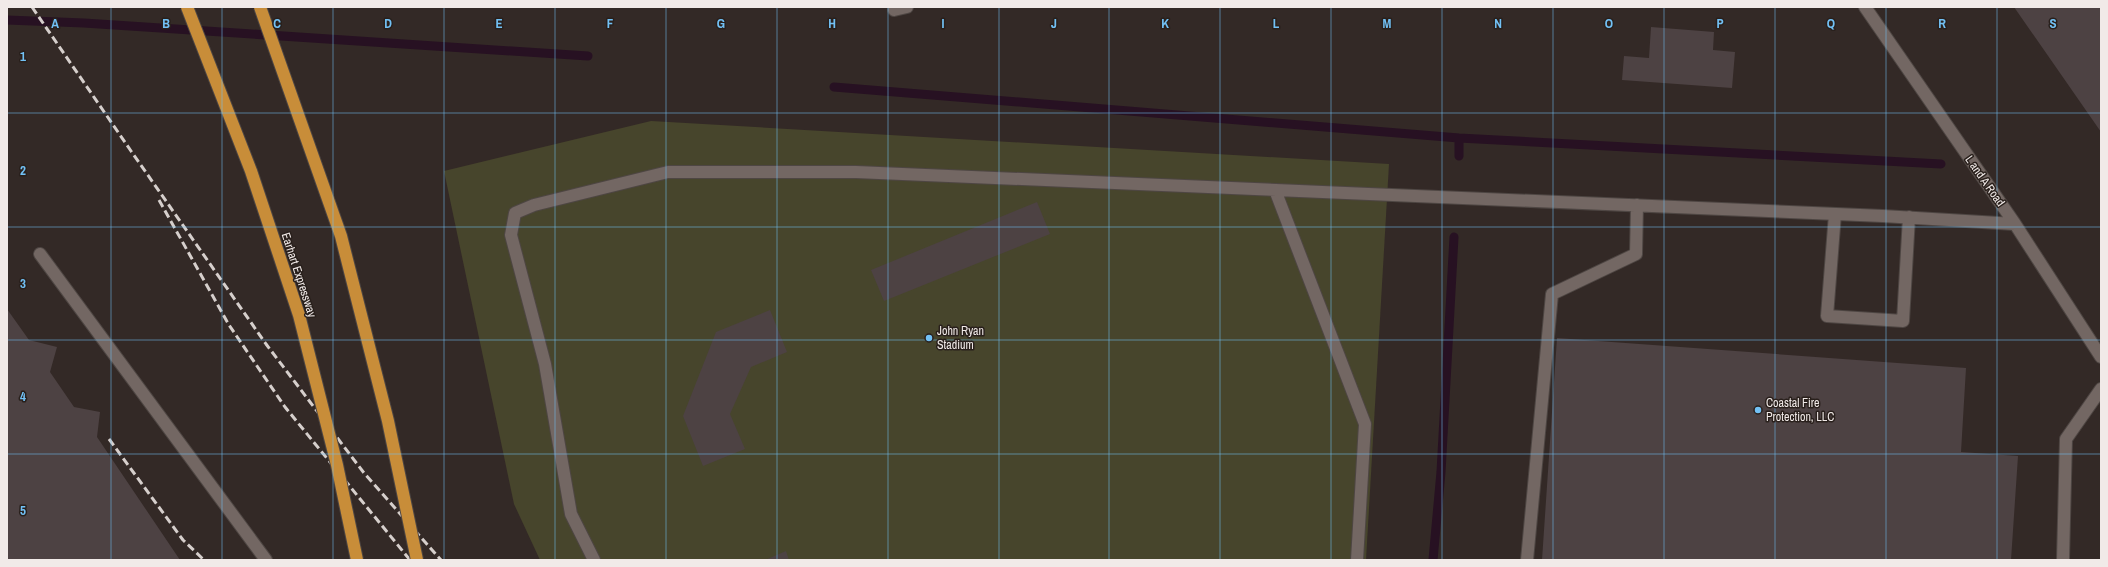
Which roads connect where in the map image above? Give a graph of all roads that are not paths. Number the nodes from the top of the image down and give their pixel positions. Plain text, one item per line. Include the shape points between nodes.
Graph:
1 (187, 7) edge
2 (260, 7) edge
3 (907, 7) edge
4 (1865, 7) edge
5 (894, 10) dead end
6 (1275, 190) junction
7 (1637, 205) junction
8 (1835, 214) junction
9 (1909, 217) junction
10 (2015, 224) junction
11 (40, 254) dead end
12 (2101, 357) edge
13 (2101, 389) edge
14 (266, 560) edge
15 (357, 560) edge
16 (417, 560) edge
17 (594, 560) edge
18 (1357, 560) edge
19 (1527, 560) edge
20 (2063, 560) edge

1 - 15 highway, Earhart Expressway, bridge via 251,171 299,316 337,464
2 - 16 highway, bridge via 341,236 388,421
3 - 5 street
4 - 10 street, L and A Road
6 - 7 street
6 - 17 street via 856,172 668,172 534,205 515,213 511,236 545,364 571,514
6 - 18 street via 1365,424
7 - 8 street
7 - 19 street via 1636,254 1552,294
8 - 9 street
8 - 9 street via 1827,316 1903,320
9 - 10 street
10 - 12 street, L and A Road
11 - 14 street
13 - 20 street via 2066,439

